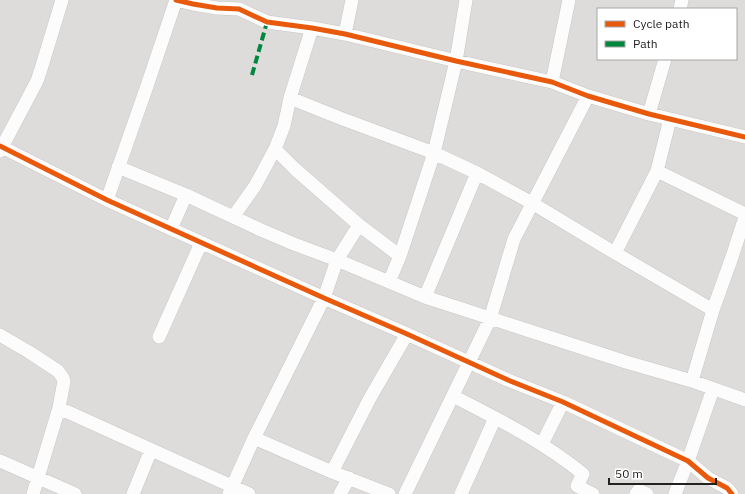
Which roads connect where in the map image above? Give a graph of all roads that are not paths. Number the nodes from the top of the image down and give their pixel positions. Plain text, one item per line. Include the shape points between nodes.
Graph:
1 (62, 0) edge
2 (176, 0) edge
3 (352, 0) edge
4 (466, 0) edge
5 (569, 0) edge
6 (240, 4) edge
7 (312, 28) junction
8 (345, 34) junction
9 (665, 60) edge
10 (456, 61) junction
11 (552, 82) junction
12 (588, 96) junction
13 (290, 98) junction
14 (649, 114) junction
15 (670, 119) junction
16 (745, 137) edge
17 (1, 148) edge
18 (274, 149) junction
19 (434, 153) junction
20 (118, 167) junction
21 (657, 170) junction
22 (477, 173) junction
23 (186, 195) junction
24 (107, 200) junction
25 (532, 203) junction
26 (745, 216) edge
27 (233, 217) junction
28 (359, 226) junction
29 (172, 229) junction
30 (201, 243) junction
31 (615, 253) junction
32 (400, 256) junction
33 (337, 260) junction
34 (389, 282) junction
35 (425, 297) junction
36 (324, 298) junction
37 (713, 310) junction
38 (490, 319) junction
39 (407, 334) junction
40 (0, 335) edge
41 (159, 337) dead end
42 (469, 361) junction
43 (692, 381) junction
44 (713, 389) junction
45 (453, 396) junction
46 (745, 400) edge
47 (563, 402) junction
48 (59, 408) junction
49 (495, 418) junction
50 (254, 438) junction
51 (542, 444) junction
52 (151, 450) junction
53 (0, 461) edge
54 (688, 461) junction
55 (332, 472) junction
56 (37, 477) junction
57 (349, 478) junction
58 (230, 491) edge
59 (33, 494) edge
60 (75, 494) edge
61 (133, 494) edge
62 (249, 494) edge
63 (340, 494) edge
64 (389, 494) edge
65 (405, 494) edge
66 (461, 494) edge
67 (593, 494) edge
68 (636, 494) edge
69 (648, 494) edge
70 (675, 494) edge
71 (732, 494) edge

1 - 17 street via 41,69
2 - 6 street via 217,8
2 - 20 street
3 - 8 street
4 - 10 street
5 - 11 street
6 - 7 street via 267,22
7 - 8 street
7 - 13 street
8 - 10 street
9 - 14 street
10 - 11 street
10 - 19 street
11 - 12 street
12 - 14 street
12 - 25 street
13 - 18 street via 284,126
13 - 19 street
14 - 15 street
15 - 16 street
15 - 21 street
17 - 24 street
18 - 27 street via 255,186
18 - 28 street
19 - 22 street
19 - 32 street
20 - 23 street
20 - 24 street
21 - 26 street
21 - 31 street
22 - 25 street
22 - 35 street
23 - 27 street
23 - 29 street
24 - 29 street
25 - 31 street
25 - 38 street via 514,239
26 - 37 street
27 - 33 street
28 - 32 street
28 - 33 street
29 - 30 street
30 - 36 street
30 - 41 street
31 - 37 street
32 - 34 street
33 - 34 street
33 - 36 street
34 - 35 street
35 - 38 street
36 - 39 street
36 - 50 street
37 - 43 street
38 - 42 street
38 - 43 street
39 - 42 street
39 - 55 street
40 - 48 street via 61,374 64,381
42 - 45 street
42 - 47 street
43 - 44 street
44 - 46 street
44 - 54 street
45 - 49 street
45 - 65 street
47 - 51 street
47 - 54 street
48 - 52 street
48 - 56 street
49 - 51 street
49 - 66 street
50 - 55 street
50 - 58 street
51 - 67 street via 583,474 577,486
52 - 58 street
52 - 61 street
53 - 56 street
54 - 70 street
54 - 71 street
55 - 57 street
56 - 59 street
56 - 60 street
57 - 63 street
57 - 64 street
58 - 62 street
68 - 69 street via 639,490

